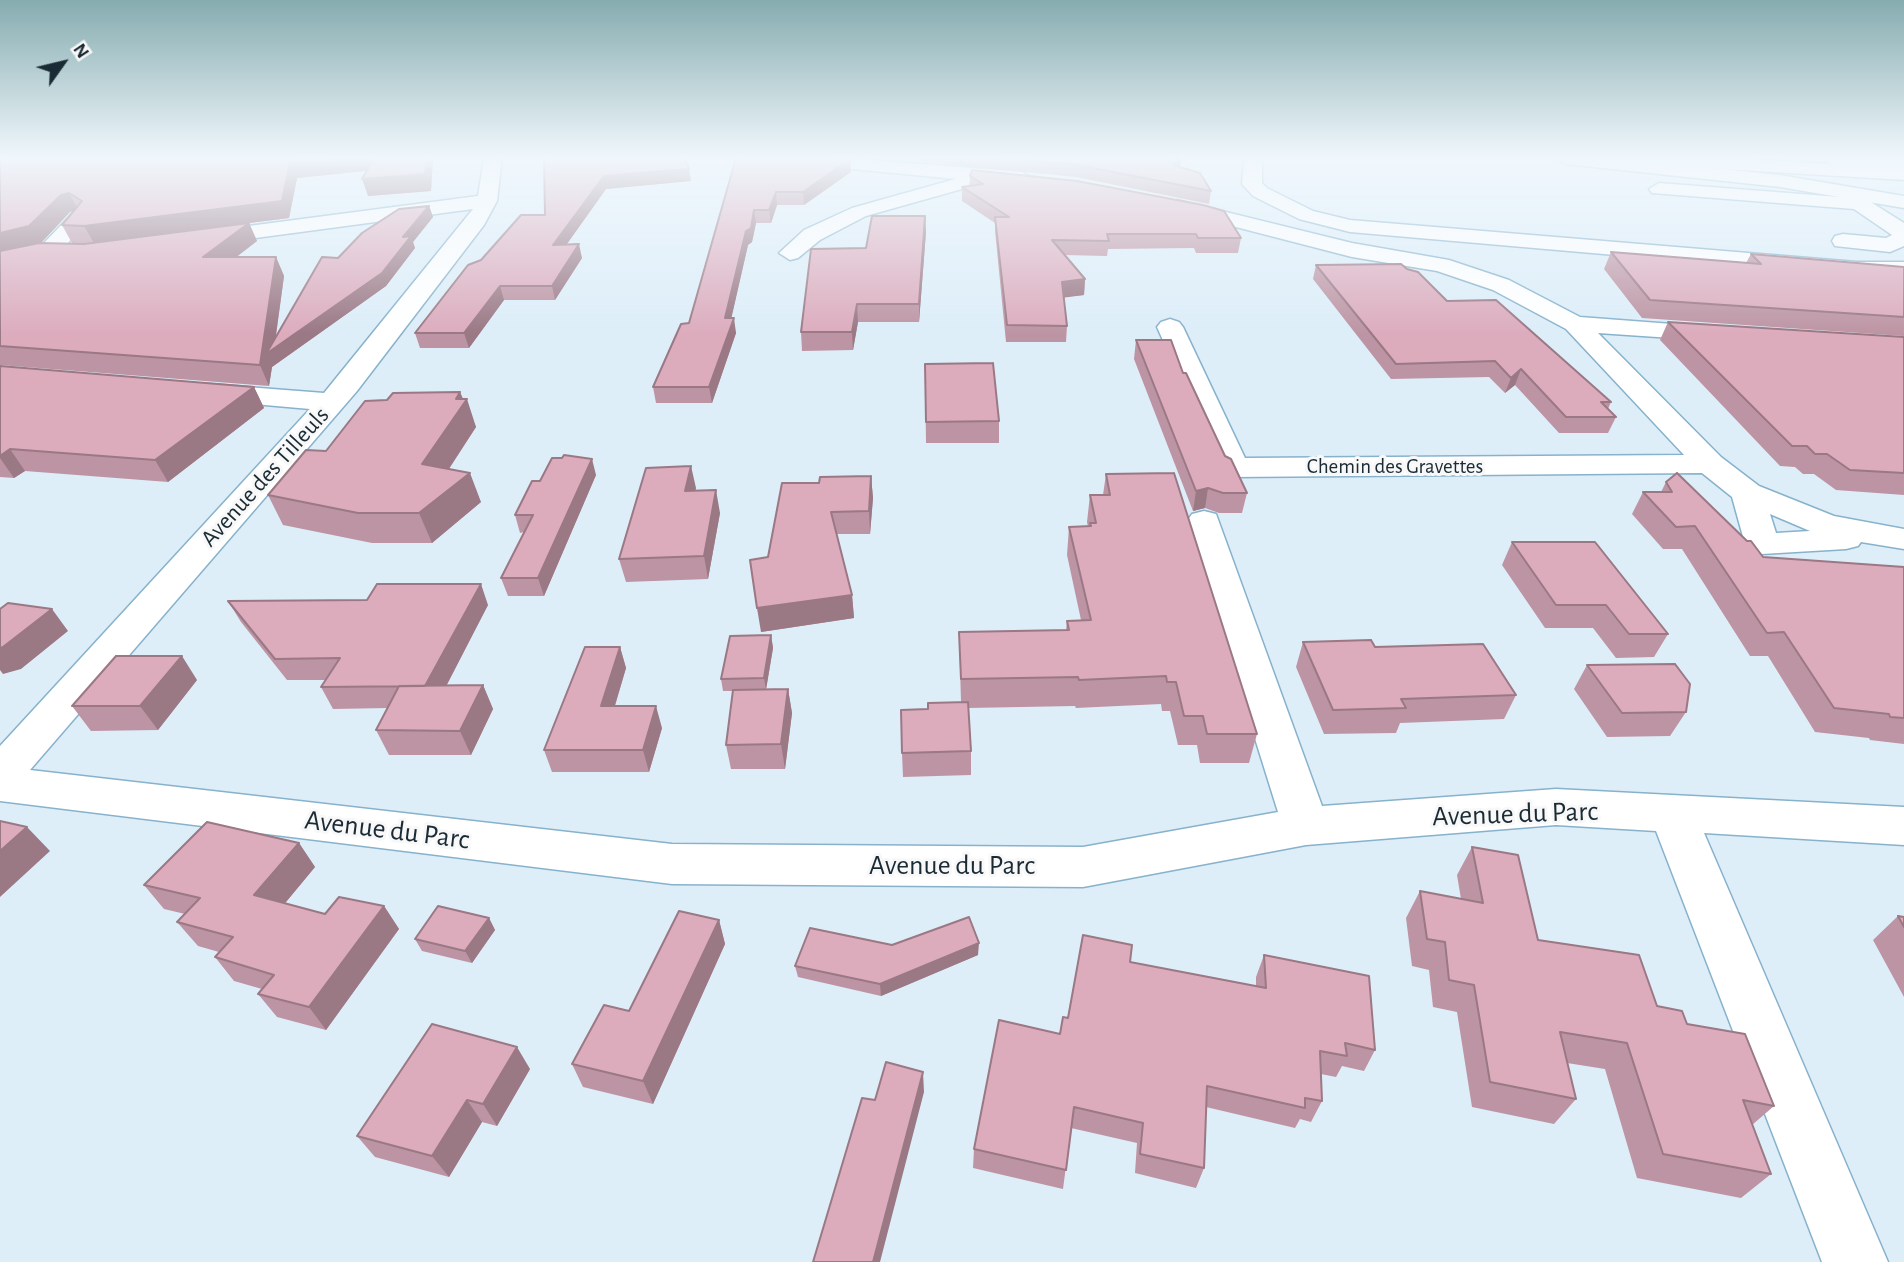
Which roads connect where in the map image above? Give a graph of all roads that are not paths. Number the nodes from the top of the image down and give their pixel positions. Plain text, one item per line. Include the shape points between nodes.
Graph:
1 (367, 217) edge
2 (478, 217) edge
3 (849, 217) edge
4 (1217, 217) edge
5 (1314, 217) edge
6 (1877, 217) edge
7 (79, 218) edge
8 (1898, 233) edge
9 (1843, 240) dead end
10 (177, 242) edge
11 (49, 251) junction
12 (83, 252) edge
13 (790, 253) dead end
14 (24, 256) edge
15 (1904, 269) edge
16 (1575, 324) junction
17 (1170, 327) dead end
18 (1740, 335) edge
19 (179, 390) edge
20 (331, 402) junction
21 (1710, 464) junction
22 (1204, 521) dead end
23 (1892, 538) edge
24 (0, 775) edge
25 (0, 784) edge
26 (1673, 814) junction
27 (1306, 825) junction
28 (1904, 826) edge
29 (1855, 1262) edge

1 - 10 street
2 - 20 street, Avenue des Tilleuls
3 - 13 street via 812,235
4 - 16 street via 1468,273 1533,299
5 - 15 street via 1350,226 1857,269
6 - 8 street
7 - 11 street
8 - 9 street via 1890,245
11 - 12 street
11 - 14 street
16 - 18 street
16 - 21 street
17 - 21 street, Chemin des Gravettes via 1234,468
19 - 20 street
20 - 24 street, Avenue des Tilleuls
21 - 23 street via 1747,493 1762,544
22 - 27 street
25 - 27 street, Avenue du Parc via 672,864 1083,867
26 - 27 street, Avenue du Parc via 1556,807
26 - 28 street, Avenue du Parc
26 - 29 street

